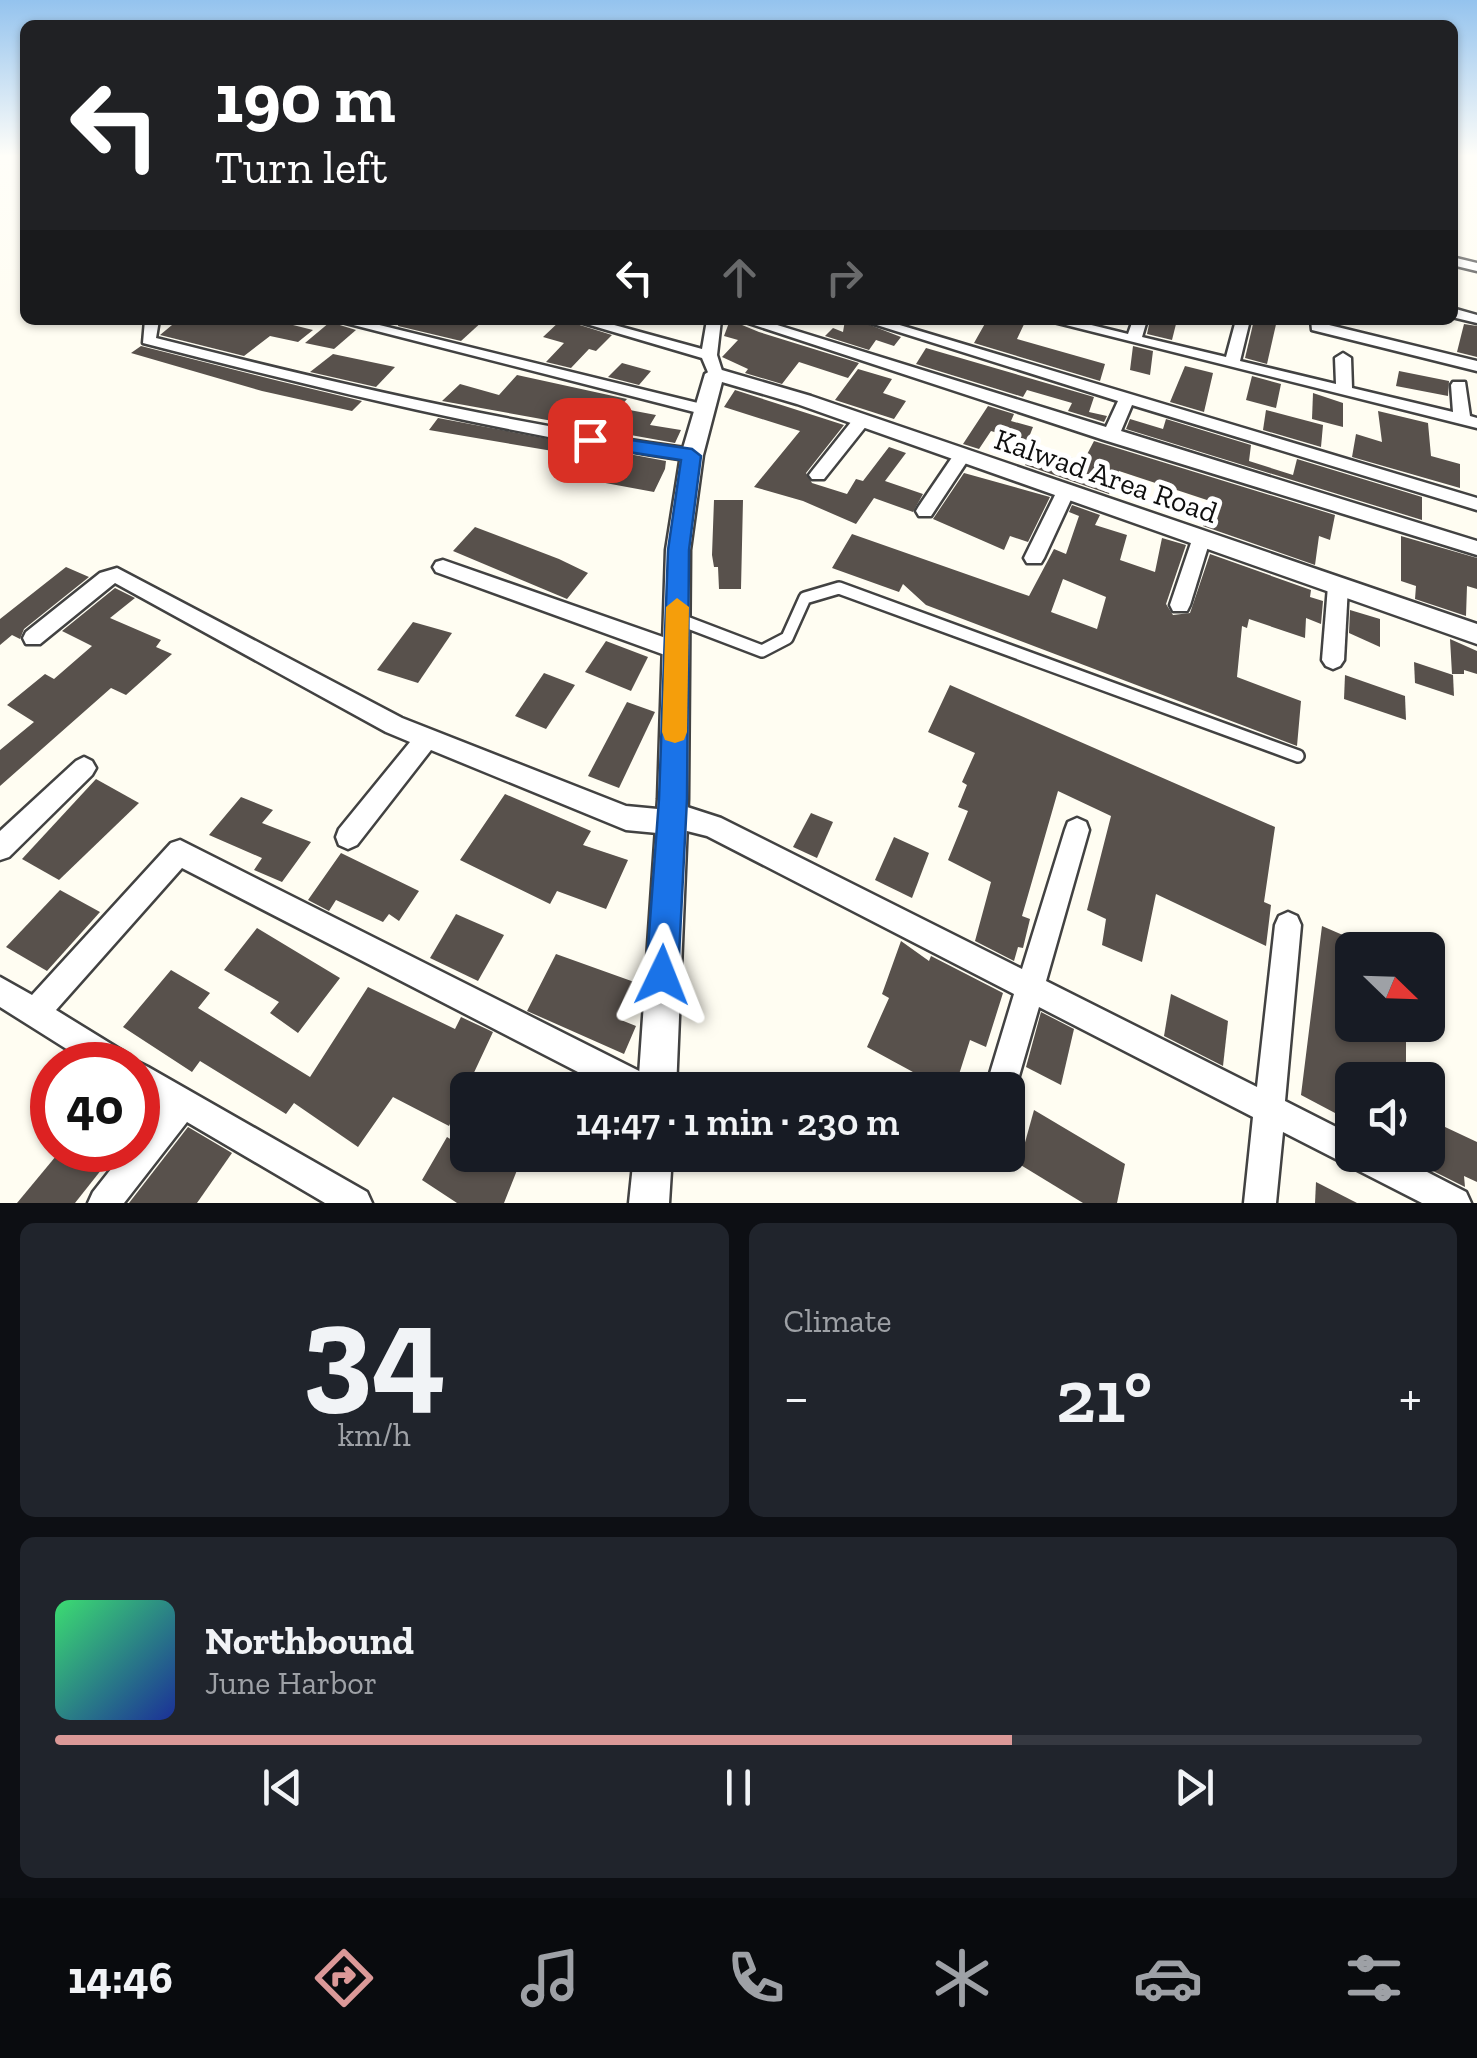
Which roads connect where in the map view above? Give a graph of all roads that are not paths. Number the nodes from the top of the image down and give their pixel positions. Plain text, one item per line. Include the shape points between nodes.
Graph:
1 (151, 325) edge
2 (361, 325) edge
3 (595, 325) edge
4 (709, 325) edge
5 (762, 325) edge
6 (885, 325) edge
7 (1074, 325) edge
8 (1138, 325) edge
9 (1242, 325) edge
10 (1317, 325) edge
11 (1134, 340) junction
12 (1343, 358) dead end
13 (1232, 363) junction
14 (712, 364) junction
15 (1477, 366) edge
16 (1459, 385) dead end
17 (1344, 390) junction
18 (1128, 396) junction
19 (706, 410) junction
20 (862, 420) junction
21 (1469, 421) edge
22 (1110, 436) junction
23 (692, 456) junction
24 (961, 458) junction
25 (818, 475) dead end
26 (1065, 493) junction
27 (1477, 504) edge
28 (924, 511) dead end
29 (1201, 540) junction
30 (1477, 548) edge
31 (1034, 558) dead end
32 (443, 567) dead end
33 (1338, 586) junction
34 (1180, 606) dead end
35 (677, 618) junction
36 (1477, 634) edge
37 (33, 638) dead end
38 (676, 650) junction
39 (1333, 660) dead end
40 (427, 738) junction
41 (1298, 756) dead end
42 (84, 768) dead end
43 (668, 822) junction
44 (1077, 830) dead end
45 (348, 837) dead end
46 (0, 848) edge
47 (1288, 925) dead end
48 (1030, 987) junction
49 (0, 991) edge
50 (36, 1011) junction
51 (84, 1042) edge
52 (609, 1072) edge
53 (658, 1072) edge
54 (1005, 1072) edge
55 (160, 1091) edge
56 (182, 1105) junction
57 (1270, 1108) junction
58 (1335, 1141) edge
59 (652, 1172) edge
60 (1394, 1172) edge
61 (343, 1200) edge
62 (104, 1203) edge
63 (650, 1203) edge
64 (1260, 1203) edge
65 (1455, 1203) edge

1 - 23 street via 148,340 245,365 461,417
2 - 19 street
3 - 14 street
4 - 14 street
5 - 22 street
6 - 18 street
7 - 11 street
8 - 11 street
9 - 13 street
10 - 15 street
11 - 13 street
12 - 17 street
13 - 17 street
14 - 19 street
14 - 20 street, Kalwad Area Road
16 - 21 street
17 - 21 street
18 - 22 street
18 - 27 street
19 - 23 street
20 - 24 street, Kalwad Area Road
20 - 25 street
22 - 30 street
23 - 35 street via 678,550
24 - 26 street, Kalwad Area Road
24 - 28 street
26 - 29 street, Kalwad Area Road
26 - 31 street
29 - 33 street, Kalwad Area Road
29 - 34 street
32 - 38 street
33 - 36 street, Kalwad Area Road
33 - 39 street
35 - 38 street
35 - 41 lane via 762,650 787,638 804,598 838,588
37 - 40 street via 117,576 312,684
38 - 43 street
40 - 43 street via 626,818
40 - 45 street
42 - 46 street
43 - 48 street via 712,826
43 - 53 street
44 - 48 street
47 - 57 street
48 - 54 street
48 - 57 street
49 - 50 street
50 - 51 street
50 - 52 street via 182,854
55 - 56 street
56 - 61 street
56 - 62 street
57 - 58 street
57 - 64 street
59 - 63 street
60 - 65 street

